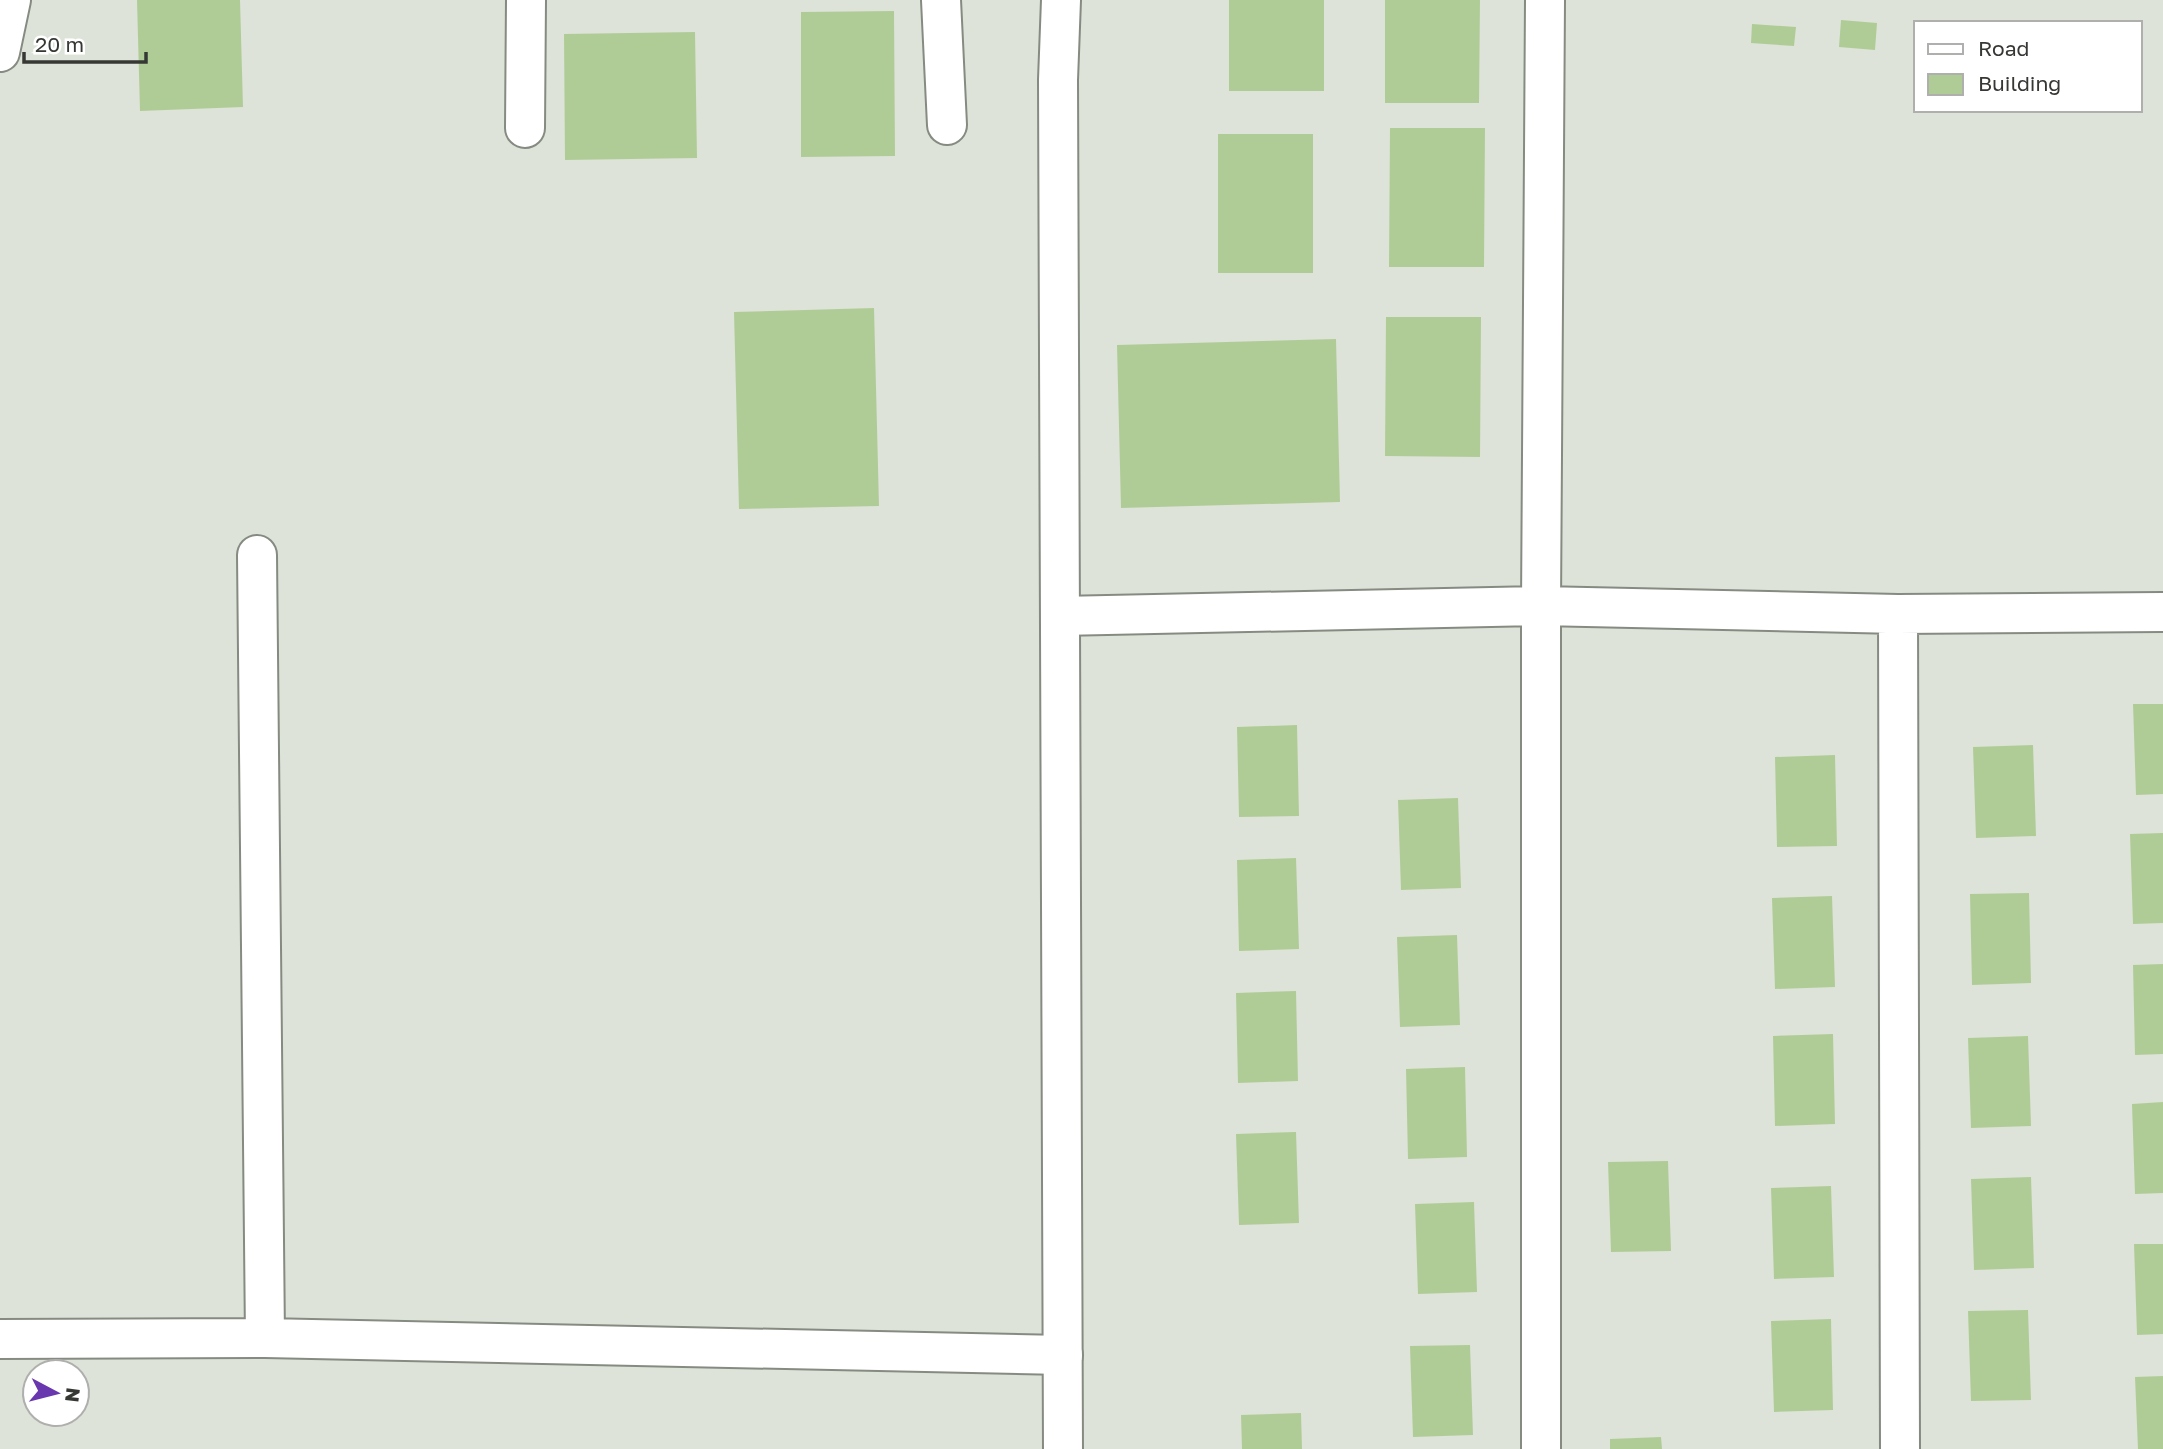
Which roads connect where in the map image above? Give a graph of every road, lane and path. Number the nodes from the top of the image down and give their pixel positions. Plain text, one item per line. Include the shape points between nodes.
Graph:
1 (11, 0) edge
2 (526, 0) edge
3 (941, 0) edge
4 (1061, 0) edge
5 (1545, 0) edge
6 (0, 52) edge
7 (947, 125) dead end
8 (525, 128) dead end
9 (257, 555) dead end
10 (1541, 606) junction
11 (2163, 612) edge
12 (1898, 614) junction
13 (1060, 616) junction
14 (265, 1338) junction
15 (0, 1339) edge
16 (1063, 1355) junction
17 (1063, 1449) edge
18 (1541, 1449) edge
19 (1900, 1449) edge

1 - 6 street
2 - 8 street
3 - 7 street
4 - 13 street
5 - 10 street
9 - 14 street
10 - 12 street
10 - 13 street
10 - 18 street
11 - 12 street
12 - 19 street
13 - 16 street
14 - 15 street
14 - 16 street
16 - 17 street

